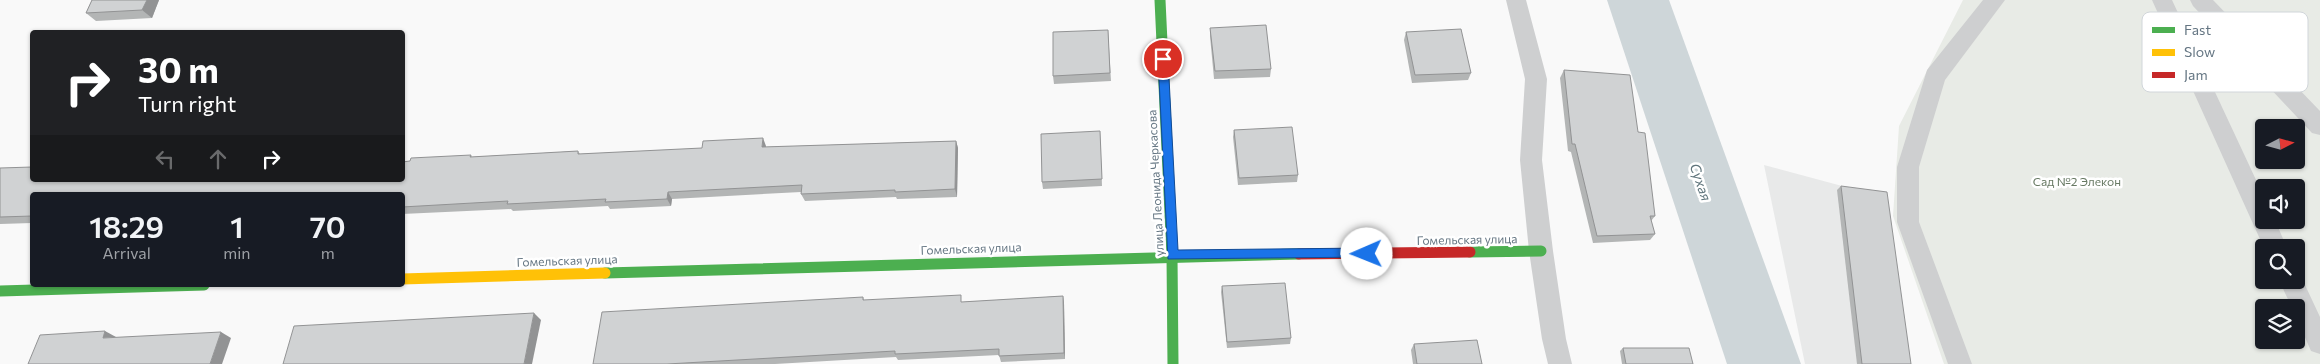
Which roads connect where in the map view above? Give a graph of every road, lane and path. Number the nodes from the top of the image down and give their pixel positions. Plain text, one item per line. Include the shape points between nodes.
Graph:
1 (1160, 0) edge
2 (1516, 0) edge
3 (1995, 0) edge
4 (2162, 0) edge
5 (2200, 0) edge
6 (2168, 12) edge
7 (2211, 12) edge
8 (2204, 92) edge
9 (2288, 92) edge
10 (2320, 126) edge
11 (2272, 239) edge
12 (1542, 252) junction
13 (1172, 256) junction
14 (405, 279) edge
15 (136, 287) edge
16 (2295, 289) edge
17 (0, 291) edge
18 (2320, 343) edge
19 (1173, 364) edge
20 (1560, 364) edge
21 (1960, 364) edge

1 - 13 street, улица Леонида Черкасова
2 - 12 lane via 1536,80 1531,160
3 - 21 lane via 1935,76 1908,167 1908,222
4 - 6 lane
5 - 7 lane
8 - 11 lane
9 - 10 lane
12 - 13 street, Гомельская улица
12 - 20 lane
13 - 14 street, Гомельская улица
13 - 19 street, улица Леонида Черкасова
15 - 17 street
16 - 18 lane

